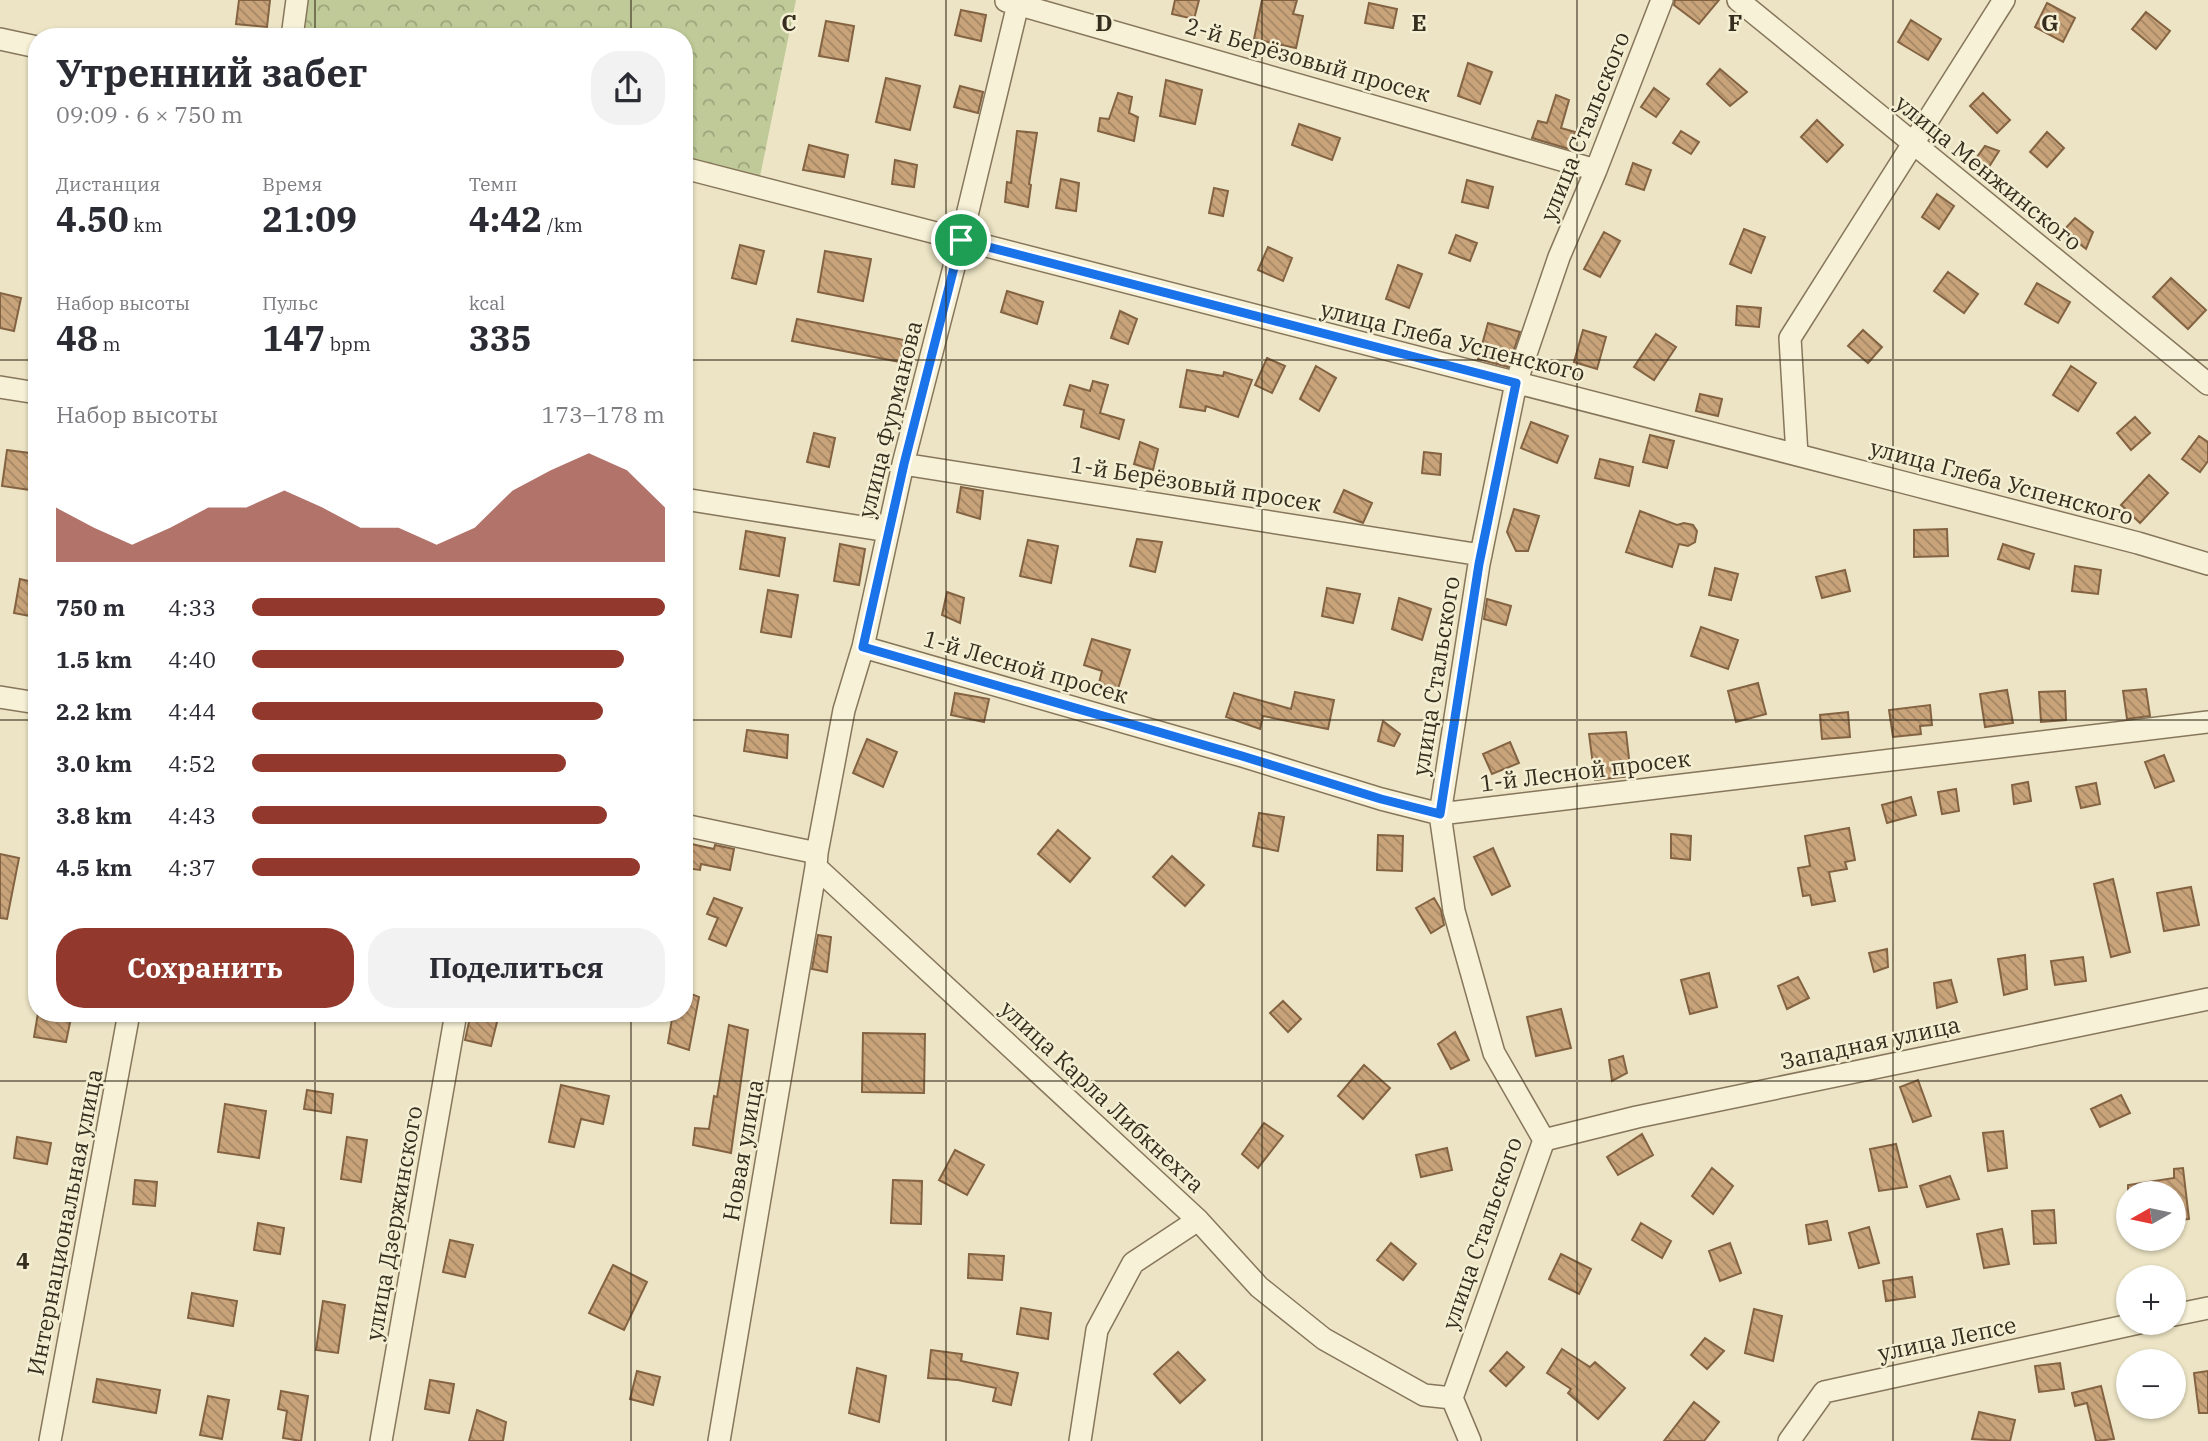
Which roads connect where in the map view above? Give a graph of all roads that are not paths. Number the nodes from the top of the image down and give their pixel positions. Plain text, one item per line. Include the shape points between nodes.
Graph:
1 (297, 0) edge
2 (1662, 0) edge
3 (1738, 0) edge
4 (2004, 0) edge
5 (1014, 1) edge
6 (293, 28) edge
7 (0, 39) edge
8 (28, 45) edge
9 (1912, 143) junction
10 (693, 170) edge
11 (1596, 170) junction
12 (961, 240) junction
13 (1516, 383) junction
14 (2208, 384) edge
15 (0, 387) edge
16 (28, 392) edge
17 (1797, 455) junction
18 (904, 464) junction
19 (693, 500) edge
20 (888, 531) junction
21 (1481, 555) junction
22 (2208, 564) edge
23 (863, 647) junction
24 (0, 697) edge
25 (28, 702) edge
26 (2208, 722) edge
27 (1440, 814) junction
28 (693, 827) edge
29 (817, 860) junction
30 (2208, 999) edge
31 (127, 1022) edge
32 (454, 1022) edge
33 (1544, 1140) junction
34 (1198, 1220) junction
35 (2208, 1308) edge
36 (2186, 1313) edge
37 (2116, 1328) edge
38 (1452, 1398) junction
39 (50, 1441) edge
40 (382, 1441) edge
41 (719, 1441) edge
42 (1080, 1441) edge
43 (1470, 1441) edge
44 (1789, 1441) edge

1 - 6 street
2 - 11 street, улица Стальского
3 - 9 street, улица Менжинского
4 - 9 street
5 - 11 street, 2-й Берёзовый просек
5 - 12 street, улица Фурманова
7 - 8 street
9 - 14 street, улица Менжинского
9 - 17 street via 1790,338
10 - 12 street, улица Глеба Успенского
11 - 13 street, улица Стальского via 1559,257
12 - 13 street, улица Глеба Успенского
12 - 18 street, улица Фурманова
13 - 17 street, улица Глеба Успенского
13 - 21 street, улица Стальского
15 - 16 street
17 - 22 street, улица Глеба Успенского
18 - 20 street, улица Фурманова
18 - 21 street, 1-й Берёзовый просек
19 - 20 street
20 - 23 street, улица Фурманова
21 - 27 street, улица Стальского
23 - 27 street, 1-й Лесной просек
23 - 29 street, улица Фурманова via 844,710
24 - 25 street
26 - 27 street, 1-й Лесной просек
27 - 33 street, улица Стальского via 1454,911 1494,1053
28 - 29 street
29 - 34 street, улица Карла Либкнехта
29 - 41 street, Новая улица
30 - 33 street, Западная улица
31 - 39 street, Интернациональная улица
32 - 40 street, улица Дзержинского
33 - 38 street, улица Стальского
34 - 38 street, улица Карла Либкнехта via 1259,1287 1324,1339 1424,1395
34 - 42 street via 1133,1263 1097,1330
35 - 36 street
37 - 44 street, улица Лепсе via 1825,1392
38 - 43 street

